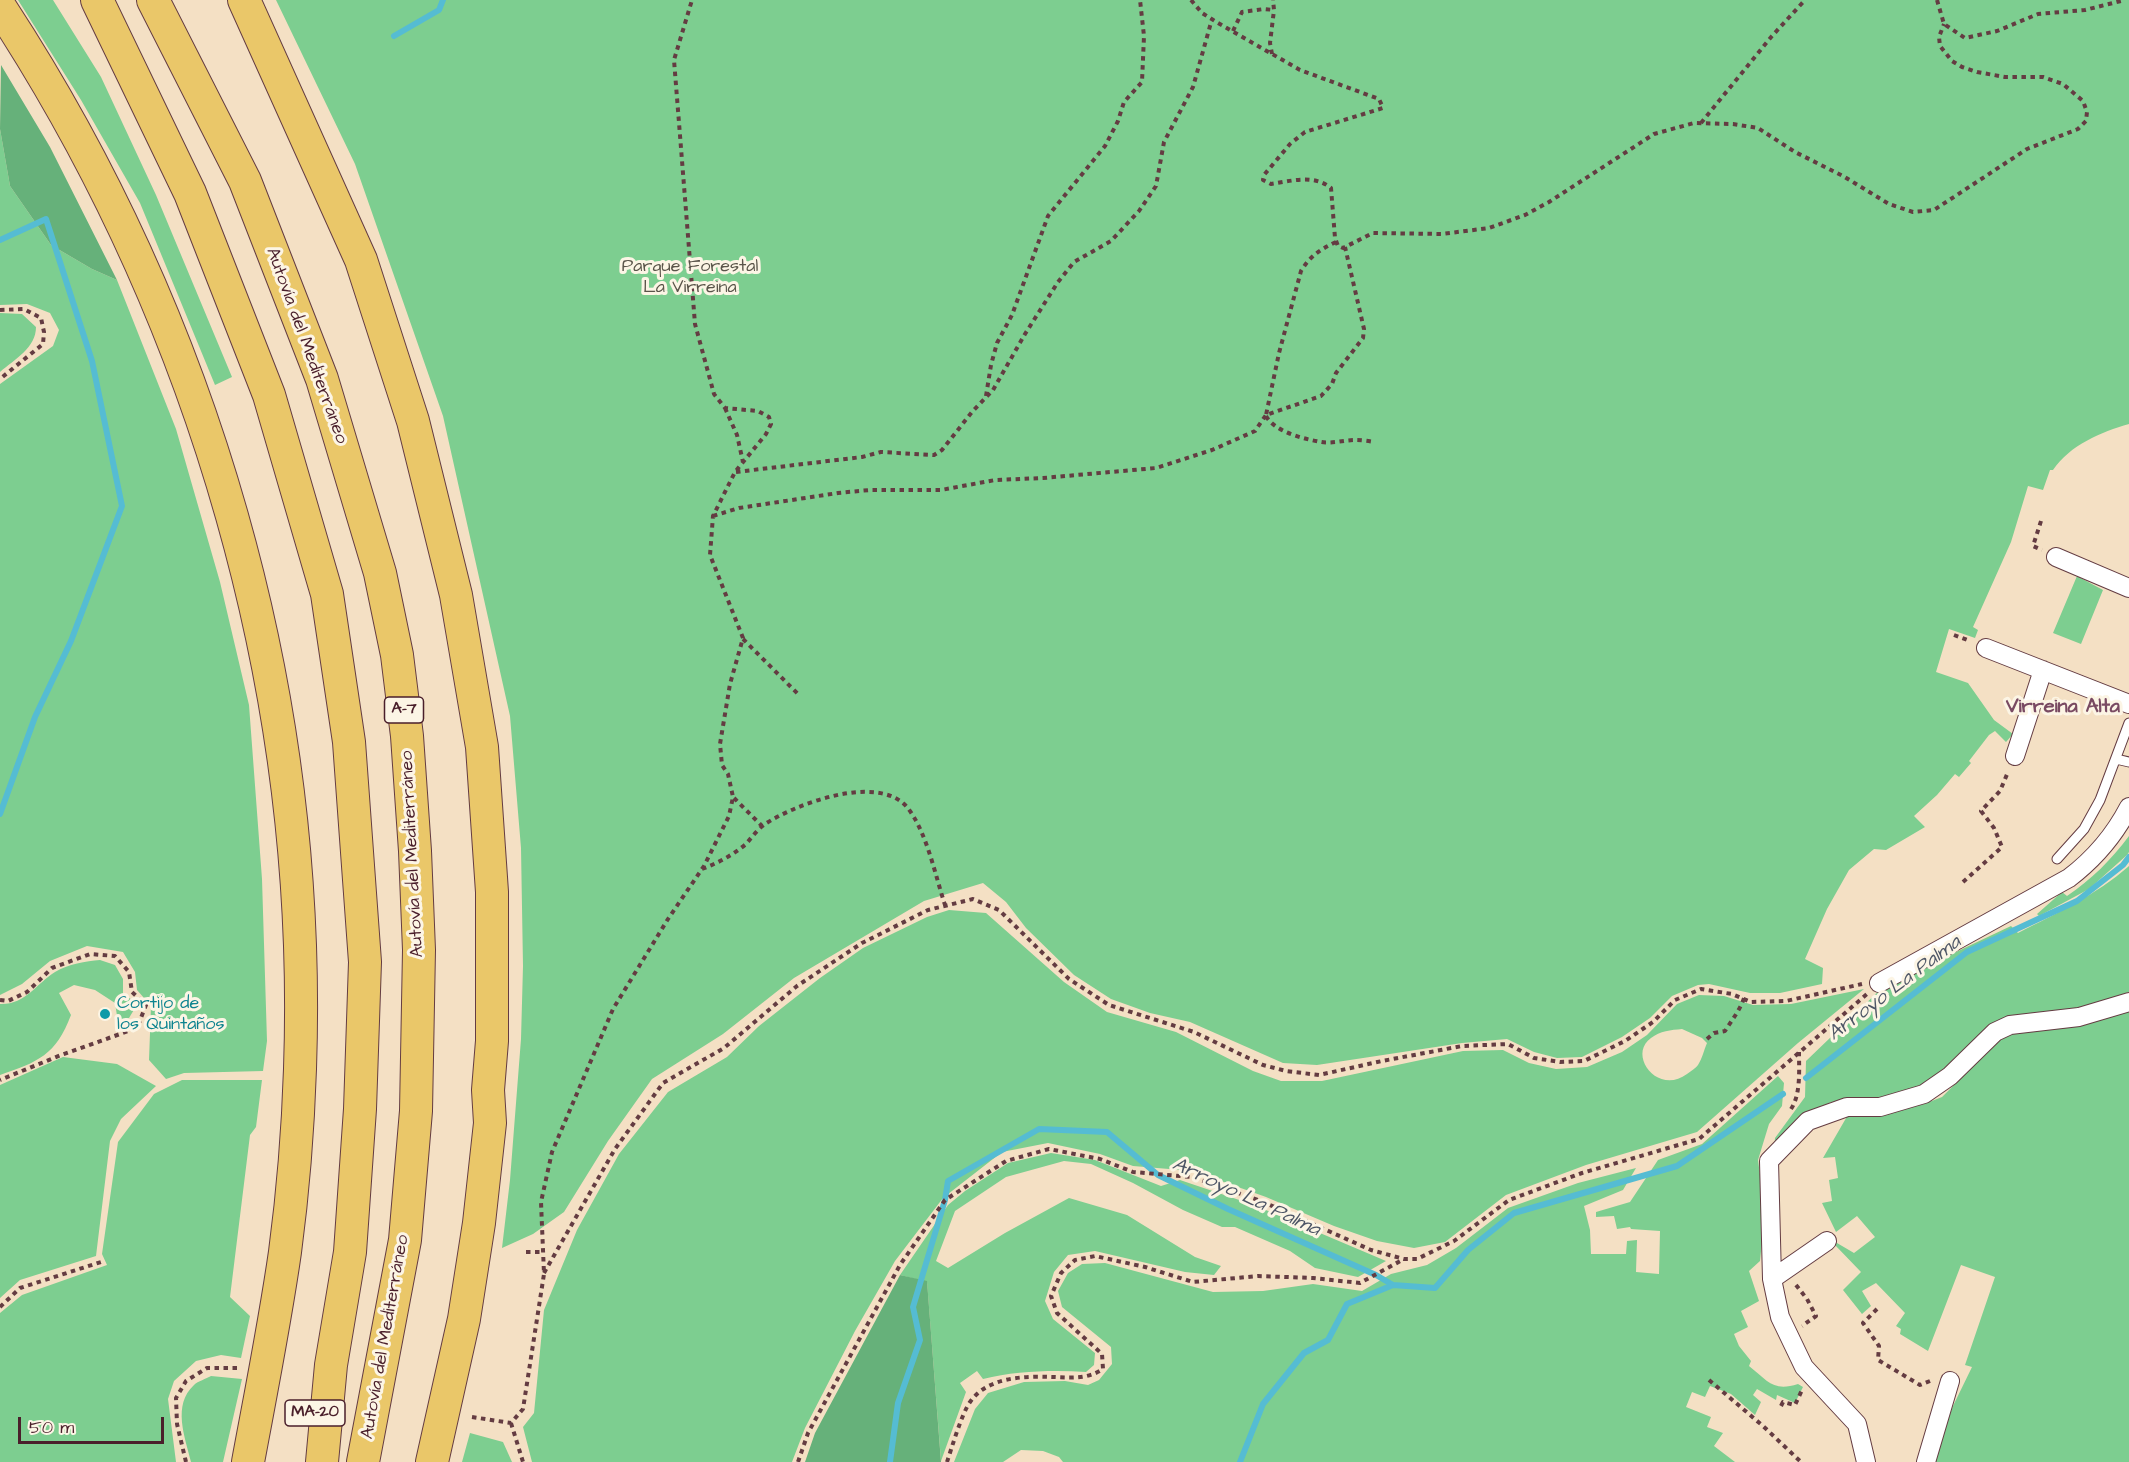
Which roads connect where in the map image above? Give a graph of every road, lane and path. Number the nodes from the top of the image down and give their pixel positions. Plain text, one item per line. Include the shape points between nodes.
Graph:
1 (98, 0) edge
2 (153, 0) edge
3 (244, 0) edge
4 (692, 0) edge
5 (1140, 0) edge
6 (1191, 0) edge
7 (1272, 0) edge
8 (1805, 0) edge
9 (1937, 0) edge
10 (2125, 0) edge
11 (0, 8) edge
12 (1274, 10) junction
13 (1212, 19) junction
14 (1944, 24) junction
15 (1233, 32) junction
16 (1272, 55) junction
17 (1701, 123) junction
18 (1336, 242) junction
19 (1345, 247) junction
20 (0, 310) edge
21 (0, 379) edge
22 (986, 397) junction
23 (725, 408) junction
24 (1266, 415) junction
25 (1374, 442) dead end
26 (743, 463) junction
27 (735, 472) junction
28 (713, 516) junction
29 (2041, 521) dead end
30 (2039, 549) dead end
31 (2056, 557) dead end
32 (2129, 588) edge
33 (743, 638) junction
34 (1986, 648) dead end
35 (2043, 670) junction
36 (798, 694) dead end
37 (2129, 704) edge
38 (2129, 723) edge
39 (2015, 756) joint
40 (2116, 759) junction
41 (2129, 762) edge
42 (733, 797) junction
43 (2129, 807) edge
44 (762, 826) junction
45 (2057, 859) dead end
46 (702, 870) junction
47 (1962, 882) dead end
48 (945, 905) junction
49 (1879, 983) junction
50 (1744, 998) junction
51 (0, 1000) edge
52 (2129, 1002) edge
53 (1707, 1039) dead end
54 (1799, 1052) junction
55 (0, 1080) edge
56 (488, 1090) junction
57 (1788, 1114) dead end
58 (1827, 1241) dead end
59 (526, 1252) dead end
60 (543, 1252) junction
61 (1404, 1259) junction
62 (101, 1262) dead end
63 (543, 1274) junction
64 (1778, 1275) junction
65 (0, 1307) edge
66 (1876, 1309) dead end
67 (1809, 1321) dead end
68 (330, 1365) junction
69 (238, 1368) dead end
70 (1812, 1374) junction
71 (1709, 1380) dead end
72 (1950, 1381) joint
73 (1781, 1406) dead end
74 (472, 1417) dead end
75 (511, 1423) junction
76 (186, 1462) edge
77 (248, 1462) edge
78 (299, 1462) edge
79 (322, 1462) edge
80 (363, 1462) edge
81 (419, 1462) edge
82 (432, 1462) edge
83 (523, 1462) edge
84 (798, 1462) edge
85 (947, 1462) edge
86 (1801, 1462) edge
87 (1866, 1462) edge
88 (1926, 1462) edge

1 - 68 highway via 190,193 269,395 327,594 349,742 365,962 350,1252
2 - 80 highway, Autovía del Mediterráneo / A-7 via 245,181 322,379 380,573 397,655 415,851 419,950 416,1111 405,1239
3 - 56 highway via 361,260 413,421 456,595 482,747 492,892 492,1041
4 - 23 path via 674,60 692,290 695,324 714,393
5 - 22 path via 1144,36 1142,82 1124,102 1105,146 1048,216 1012,315 997,343
6 - 13 path
7 - 12 path
8 - 17 path
9 - 14 path
10 - 14 path via 2085,10 2038,14 1997,31 1965,38
11 - 77 highway via 85,147 140,261 210,442 244,559 264,647 294,857 300,1069 285,1251
12 - 15 path via 1242,12
12 - 16 path
13 - 15 path
13 - 22 path via 1193,87 1164,142 1156,186 1111,241 1074,262
14 - 17 path via 1940,46 1952,61 1977,72 2043,78 2063,84 2083,101 2086,121 2078,129 2027,149 1934,210 1913,212 1889,204 1758,128
15 - 16 path
16 - 18 path via 1300,70 1379,99 1383,108 1305,132 1264,175 1263,180 1271,184 1308,180 1331,188
17 - 19 path via 1654,134 1549,202 1489,228 1442,234 1373,233
18 - 19 path
18 - 24 path via 1319,251 1301,270
19 - 24 path via 1363,338 1321,396
20 - 21 path via 24,309 41,318 44,332 43,344
22 - 27 path via 934,455 881,452
23 - 26 path via 737,435
23 - 26 path via 758,411 769,417 771,424 766,434
24 - 25 path via 1277,428 1290,434 1322,442
24 - 28 path via 1256,431 1156,468 995,480 941,490 838,493 739,508
26 - 27 path
27 - 28 path
28 - 33 path via 710,555
29 - 30 path via 2033,546
31 - 32 street
33 - 36 path
33 - 42 path via 720,744 722,765
34 - 35 street
35 - 37 street
35 - 39 street
38 - 40 lane
39 - 47 path via 2000,791 1981,811 2002,847
40 - 41 lane
40 - 45 lane via 2084,829
42 - 44 path
42 - 46 path via 729,816
43 - 49 street via 2093,857 2069,878
44 - 46 path via 744,845
44 - 48 path via 780,814 840,794 868,791 896,798 920,828
46 - 60 path via 613,1009 552,1152 541,1202
48 - 50 path via 973,899 999,910 1069,979 1108,1005 1194,1032 1263,1065 1319,1075 1462,1046 1508,1044 1534,1058 1584,1061 1625,1041 1653,1022 1675,1000 1701,989
48 - 63 path via 862,943 797,986 724,1048 663,1083 615,1149
49 - 50 path via 1786,1001 1751,1002
49 - 54 path
50 - 53 path via 1725,1031
51 - 55 path via 8,1001 27,992 52,968 90,954 115,956 129,972 132,992 146,1005 137,1028
52 - 64 street via 2079,1017 2010,1025 1995,1032 1950,1076 1924,1094 1880,1107 1847,1107 1808,1121 1769,1161
54 - 57 path via 1798,1084 1794,1106
54 - 61 path via 1699,1139 1582,1173 1509,1200 1454,1241 1417,1259
56 - 81 highway via 453,1316
56 - 82 highway via 490,1123 479,1223 464,1319
58 - 64 street
59 - 60 path
60 - 63 path
61 - 84 path via 1371,1250 1262,1201 1192,1177 1133,1172 1100,1159 1049,1149 1006,1161 945,1200 900,1265 807,1433
61 - 85 path via 1360,1284 1258,1276 1193,1282 1095,1256 1075,1260 1061,1273 1051,1296 1057,1313 1102,1354 1103,1369 1092,1377 1009,1379 985,1387 969,1402
62 - 65 path via 20,1288
63 - 75 path via 523,1409
64 - 67 path via 1808,1299 1816,1316
64 - 70 street via 1780,1317 1804,1367
66 - 72 path via 1863,1323 1879,1346 1878,1360 1920,1386 1940,1376
68 - 78 highway, MA-20
68 - 79 highway
69 - 76 path via 207,1368 186,1381 176,1398 177,1424
70 - 73 path via 1795,1405 1784,1402
70 - 87 street via 1857,1424
71 - 86 path
72 - 88 street
74 - 75 path
75 - 83 path

